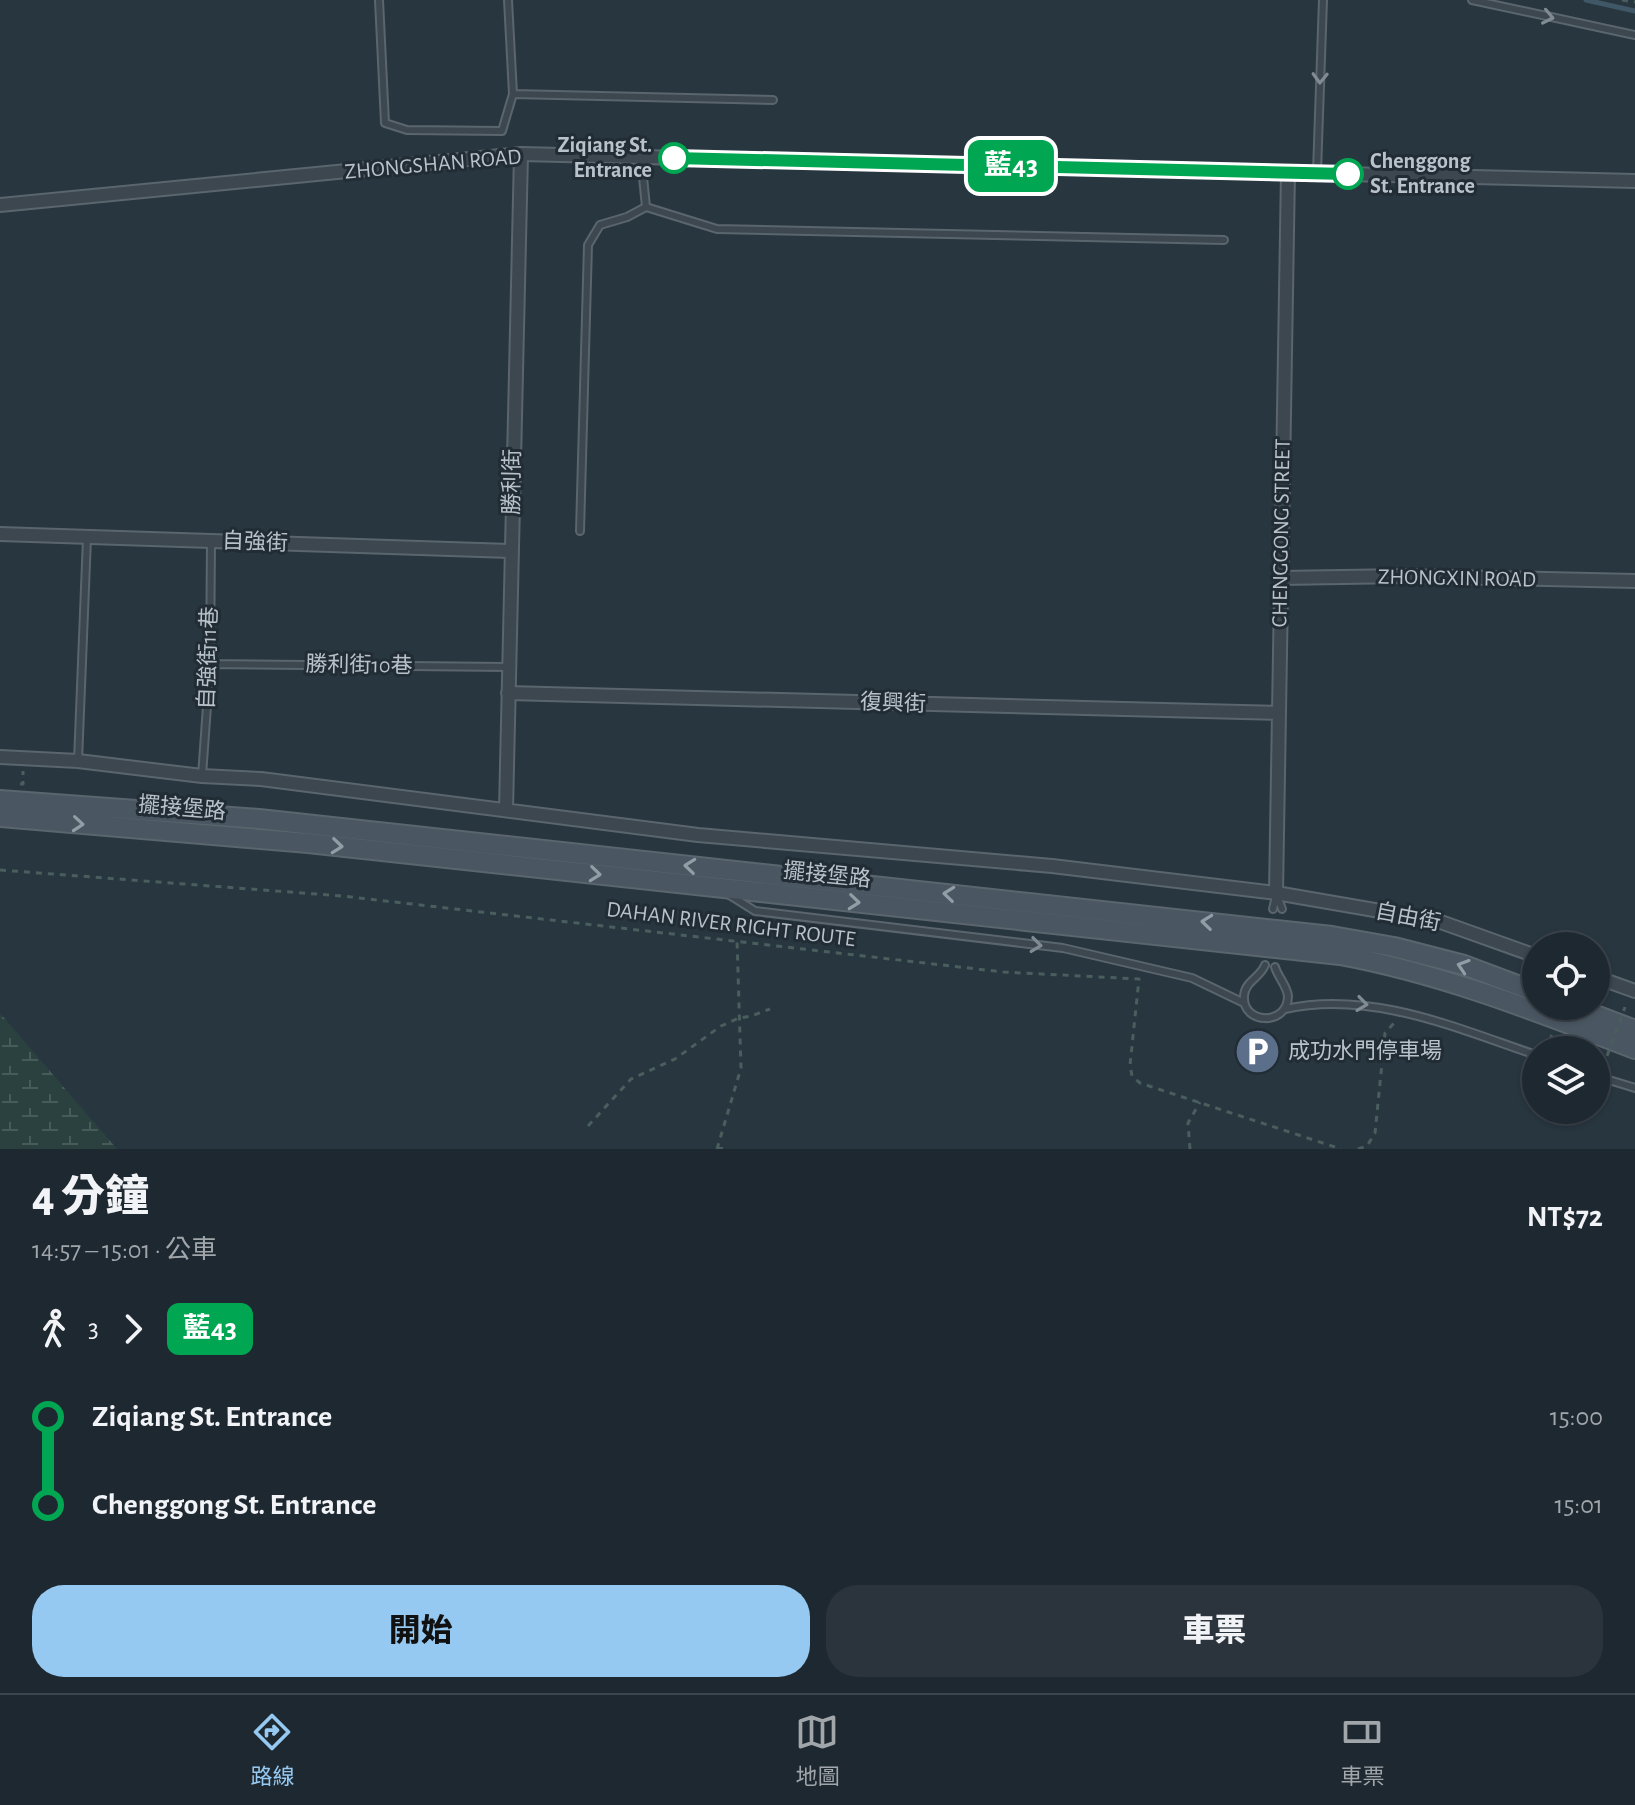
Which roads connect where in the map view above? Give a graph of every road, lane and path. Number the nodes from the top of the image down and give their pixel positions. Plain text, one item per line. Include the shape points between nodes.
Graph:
1 (379, 0) edge
2 (508, 0) edge
3 (1323, 0) edge
4 (1472, 0) edge
5 (1622, 0) edge
6 (1635, 2) edge
7 (1635, 35) edge
8 (513, 94) junction
9 (773, 100) dead end
10 (521, 154) junction
11 (641, 157) junction
12 (1288, 172) junction
13 (1317, 173) junction
14 (1635, 181) edge
15 (0, 205) edge
16 (646, 207) junction
17 (1224, 240) dead end
18 (580, 531) dead end
19 (0, 534) edge
20 (87, 538) junction
21 (211, 541) junction
22 (511, 551) junction
23 (1280, 578) junction
24 (1635, 581) edge
25 (210, 664) junction
26 (509, 667) junction
27 (508, 693) junction
28 (1278, 713) junction
29 (0, 757) edge
30 (78, 761) junction
31 (202, 776) junction
32 (0, 800) edge
33 (506, 810) junction
34 (0, 817) edge
35 (0, 870) edge
36 (714, 887) junction
37 (1276, 893) junction
38 (1273, 909) dead end
39 (1282, 909) dead end
40 (737, 940) junction
41 (1522, 951) edge
42 (1265, 965) dead end
43 (1275, 967) dead end
44 (1610, 982) edge
45 (1522, 987) edge
46 (1635, 991) edge
47 (1244, 1003) junction
48 (1625, 1007) dead end
49 (770, 1009) dead end
50 (1285, 1009) junction
51 (739, 1018) junction
52 (1609, 1020) edge
53 (1402, 1021) dead end
54 (1635, 1030) edge
55 (1610, 1048) edge
56 (1635, 1049) edge
57 (1522, 1050) edge
58 (1610, 1080) edge
59 (1635, 1088) edge
60 (1200, 1102) junction
61 (588, 1126) dead end
62 (717, 1148) edge
63 (725, 1149) edge
64 (1190, 1149) edge
65 (1341, 1149) edge
66 (1358, 1149) edge

1 - 8 lane via 385,123 407,130 502,131
2 - 8 lane
3 -> 13 lane
4 -> 7 lane
5 - 6 path
8 - 9 lane
10 - 11 street, ZHONGSHAN ROAD
10 - 15 street, ZHONGSHAN ROAD
10 - 22 street, 勝利街
11 - 12 street, ZHONGSHAN ROAD
11 - 16 lane
12 - 13 street, ZHONGSHAN ROAD
12 - 23 street, CHENGGONG STREET
13 - 14 street, ZHONGSHAN ROAD
16 - 17 lane via 717,229
16 - 18 lane via 600,225 588,245
19 - 20 street, 自強街
20 - 21 street, 自強街
20 - 30 lane
21 - 22 street, 自強街
21 - 25 lane, 自強街11巷
22 - 26 street, 勝利街
23 - 24 street, ZHONGXIN ROAD
23 - 28 street, CHENGGONG STREET
25 - 26 lane, 勝利街10巷
25 - 31 lane, 自強街11巷
26 - 27 street, 勝利街
27 - 28 street, 復興街
27 - 33 street, 勝利街
28 - 37 street, CHENGGONG STREET
29 - 30 street, 自由街
30 - 31 street, 自由街
31 - 33 street, 自由街
45 -> 32 street, 擺接堡路 via 1464,965 1332,936 259,819
33 - 37 street, 自由街 via 698,835 1052,866
34 -> 36 street, 擺接堡路 via 308,843
35 - 40 path, DAHAN RIVER RIGHT ROUTE via 342,896
36 -> 47 lane via 755,911 1063,948 1192,978
36 -> 56 street, 擺接堡路 via 1340,955 1480,990
37 - 38 lane, CHENGGONG STREET
37 - 39 lane, CHENGGONG STREET
37 - 41 street, 自由街 via 1438,921
40 - 51 path
40 - 60 path, DAHAN RIVER RIGHT ROUTE via 1003,972 1139,979 1132,1076
42 - 47 lane via 1249,982
43 - 50 lane via 1286,988
44 - 46 street
47 - 50 lane via 1263,1019
48 - 55 path, bridge
49 - 51 path
50 -> 57 lane via 1344,1002 1379,1007
51 - 61 path via 675,1059 631,1079
51 - 62 path via 741,1068
52 - 54 street
53 - 66 path via 1385,1033 1375,1133
58 - 59 lane
60 - 64 path via 1188,1123
60 - 65 path, DAHAN RIVER RIGHT ROUTE
62 - 63 path

